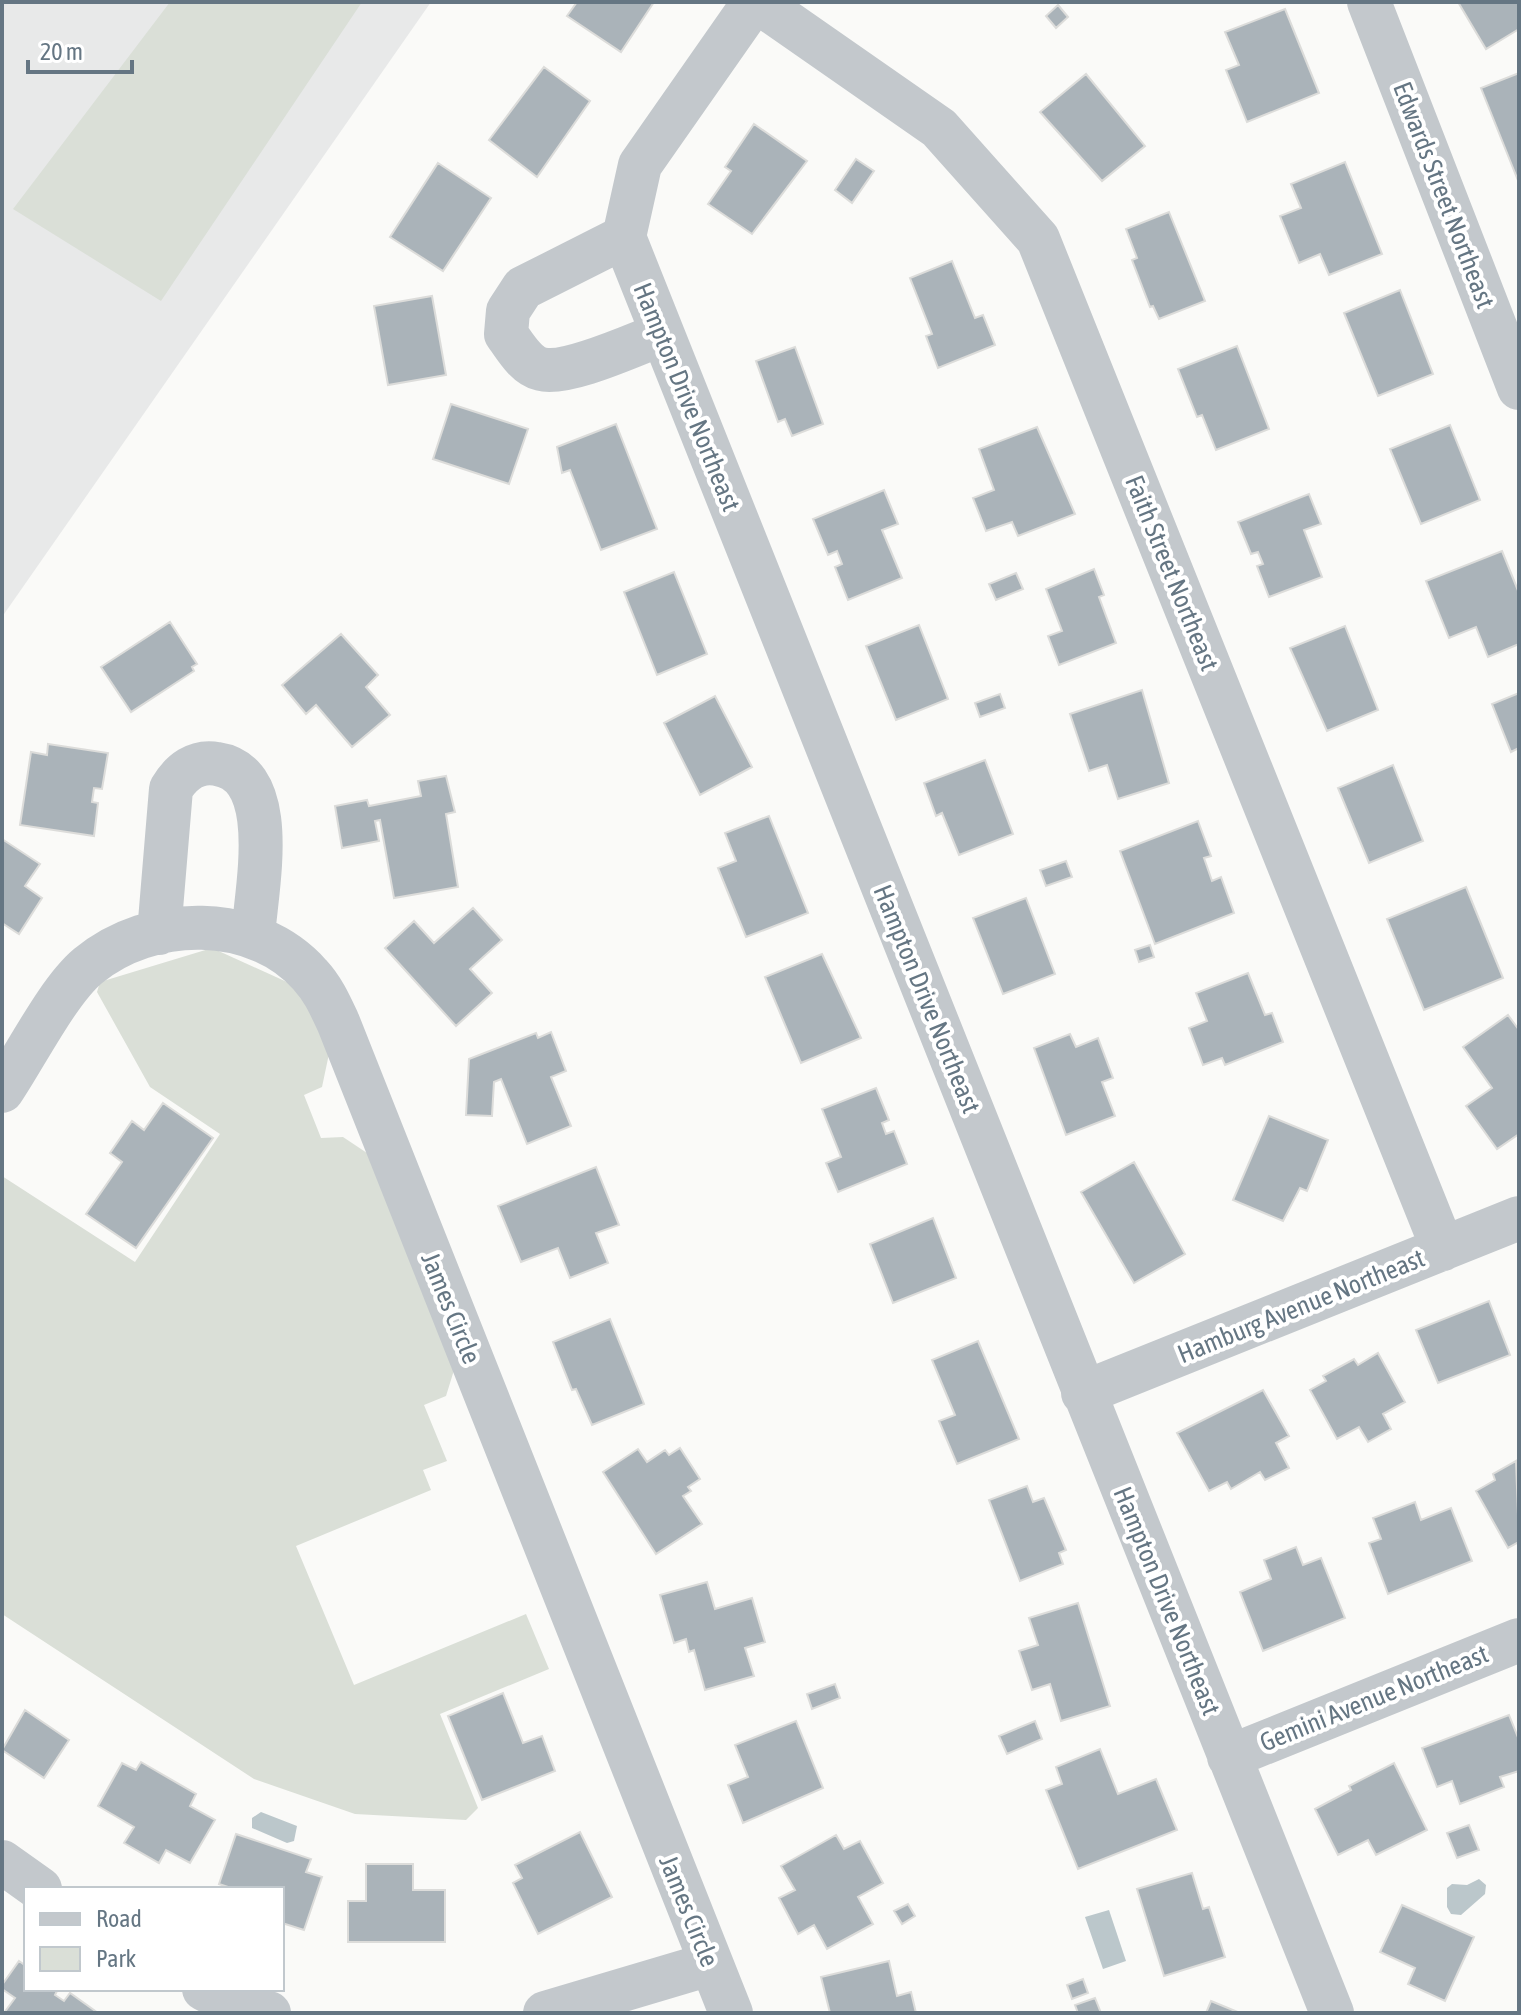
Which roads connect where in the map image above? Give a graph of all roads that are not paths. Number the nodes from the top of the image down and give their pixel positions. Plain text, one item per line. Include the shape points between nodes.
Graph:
1 (756, 2) edge
2 (1369, 2) edge
3 (624, 237) junction
4 (662, 334) junction
5 (1519, 388) edge
6 (159, 933) junction
7 (253, 937) junction
8 (2, 1091) edge
9 (1519, 1218) edge
10 (1443, 1249) junction
11 (1083, 1393) junction
12 (1519, 1640) edge
13 (1229, 1757) junction
14 (2, 1862) edge
15 (37, 1887) edge
16 (710, 1964) junction
17 (208, 1991) edge
18 (269, 2013) edge
19 (545, 2013) edge
20 (731, 2013) edge
21 (1332, 2013) edge

1 - 3 street via 640,165
1 - 10 street, Faith Street Northeast via 939,128 1038,239
2 - 5 street, Edwards Street Northeast
3 - 4 street, Hampton Drive Northeast
3 - 4 street via 523,288 508,311 506,334 523,358 541,369 565,368
4 - 11 street, Hampton Drive Northeast
6 - 7 street, James Circle via 202,927
6 - 7 street via 171,789 193,766 211,763 242,775 258,799
6 - 8 street, James Circle via 88,966
7 - 16 street, James Circle via 272,944 309,973 338,1022
9 - 10 street, Hamburg Avenue Northeast
10 - 11 street, Hamburg Avenue Northeast
11 - 13 street, Hampton Drive Northeast
12 - 13 street, Gemini Avenue Northeast
13 - 21 street, Hampton Drive Northeast
14 - 15 street
16 - 19 street
16 - 20 street, James Circle
17 - 18 street via 239,2007

